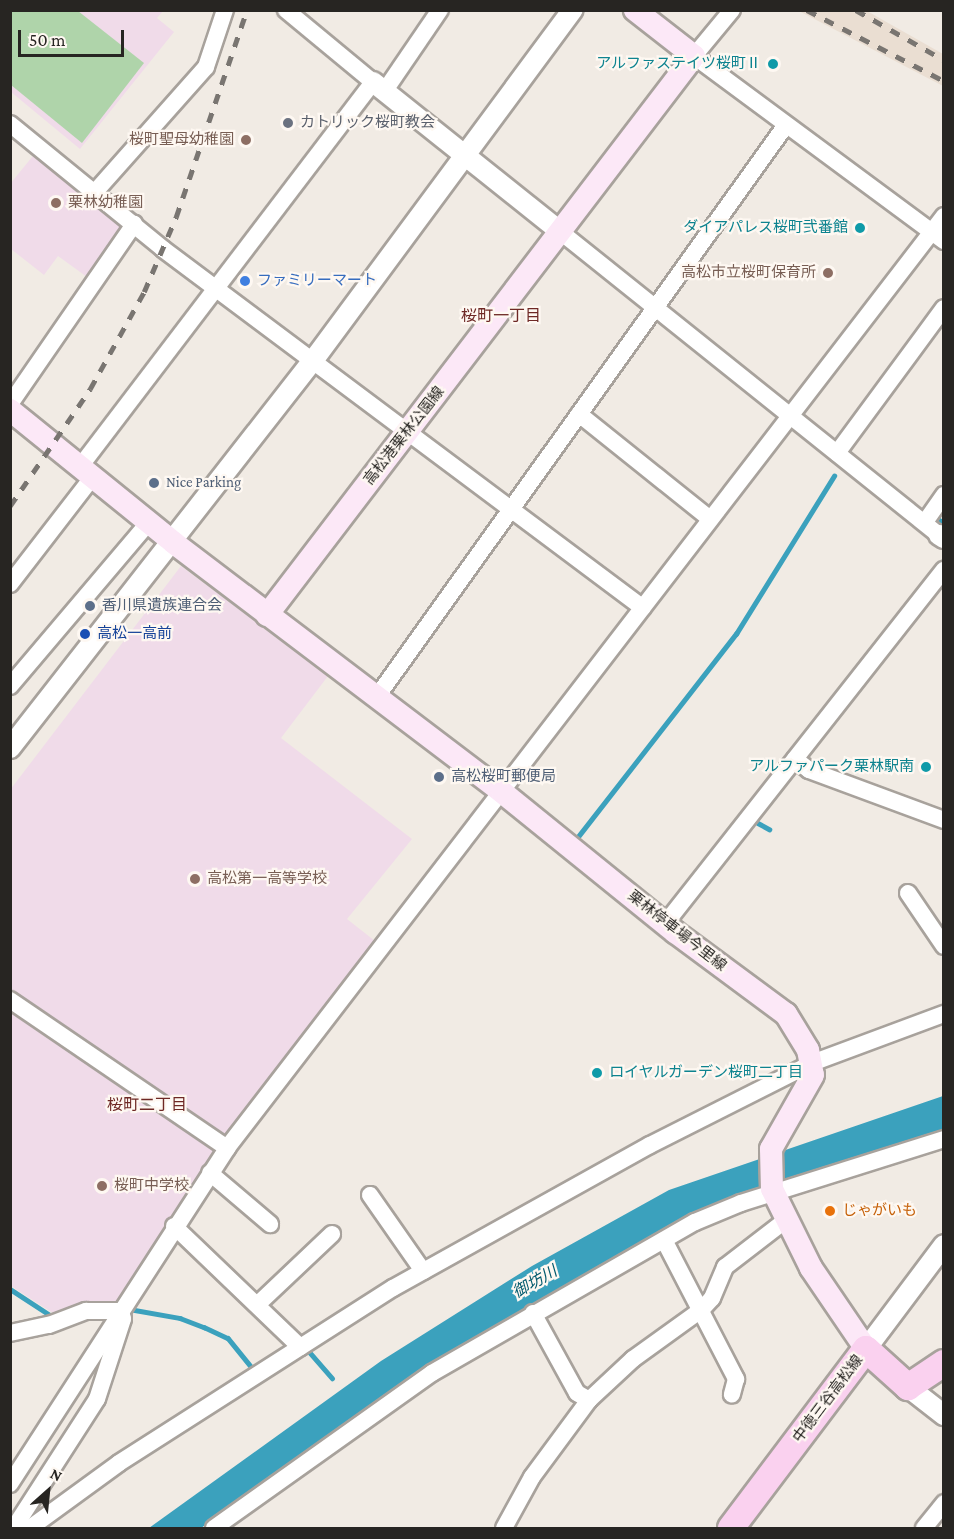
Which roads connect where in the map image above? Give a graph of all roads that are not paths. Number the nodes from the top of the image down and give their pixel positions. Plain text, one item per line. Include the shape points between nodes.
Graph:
1 (225, 10) edge
2 (286, 10) edge
3 (440, 10) edge
4 (572, 10) edge
5 (635, 10) edge
6 (732, 10) edge
7 (694, 56) junction
8 (378, 87) junction
9 (10, 124) edge
10 (786, 125) junction
11 (466, 155) junction
12 (95, 192) junction
13 (944, 216) edge
14 (134, 224) junction
15 (562, 233) junction
16 (937, 236) edge
17 (213, 287) junction
18 (655, 307) junction
19 (944, 308) edge
20 (312, 362) junction
21 (10, 404) edge
22 (10, 410) edge
23 (579, 414) junction
24 (787, 416) junction
25 (407, 432) junction
26 (837, 453) junction
27 (86, 473) junction
28 (944, 495) edge
29 (511, 510) junction
30 (709, 518) junction
31 (148, 523) junction
32 (936, 532) edge
33 (174, 543) junction
34 (944, 570) edge
35 (10, 584) edge
36 (643, 608) junction
37 (267, 615) junction
38 (10, 686) edge
39 (376, 698) junction
40 (10, 748) edge
41 (795, 759) junction
42 (502, 792) junction
43 (944, 820) edge
44 (908, 893) dead end
45 (665, 924) junction
46 (941, 936) edge
47 (10, 1000) edge
48 (944, 1014) edge
49 (812, 1063) junction
50 (944, 1139) edge
51 (227, 1148) junction
52 (210, 1173) junction
53 (773, 1191) junction
54 (370, 1195) dead end
55 (786, 1220) junction
56 (270, 1224) dead end
57 (174, 1226) junction
58 (332, 1234) dead end
59 (664, 1240) junction
60 (944, 1245) edge
61 (423, 1271) junction
62 (258, 1304) junction
63 (701, 1310) junction
64 (121, 1311) junction
65 (533, 1313) junction
66 (10, 1334) edge
67 (300, 1347) junction
68 (866, 1349) junction
69 (944, 1363) edge
70 (908, 1387) junction
71 (732, 1394) dead end
72 (589, 1400) junction
73 (944, 1415) edge
74 (10, 1484) edge
75 (944, 1503) edge
76 (14, 1528) edge
77 (30, 1528) edge
78 (214, 1528) edge
79 (504, 1528) edge
80 (731, 1528) edge
81 (924, 1528) edge

1 - 12 street via 206,66
2 - 8 street
3 - 8 street
4 - 11 street
5 - 7 main road
6 - 7 street
7 - 10 street
7 - 15 main road, 高松港栗林公園線
8 - 11 street
8 - 17 street
9 - 12 street
10 - 16 street
10 - 18 street
11 - 15 street
11 - 20 street
12 - 14 street
13 - 16 street
14 - 17 street
14 - 21 street
15 - 18 street
15 - 25 main road, 高松港栗林公園線
16 - 24 street
17 - 20 street
17 - 27 street
18 - 23 street
18 - 24 street
19 - 26 street
20 - 25 street
20 - 33 street
22 - 27 main road
23 - 29 street
23 - 30 street
24 - 26 street
24 - 30 street
25 - 29 street
25 - 37 main road, 高松港栗林公園線
26 - 32 street
27 - 31 main road
27 - 35 street
28 - 32 street
29 - 36 street
29 - 39 street
30 - 36 street
31 - 33 main road
31 - 38 street
33 - 37 main road
33 - 40 street via 158,557
34 - 41 street
36 - 42 street
37 - 39 main road, 栗林停車場今里線
39 - 42 main road, 栗林停車場今里線
41 - 43 street via 809,770
41 - 45 street
42 - 45 main road, 栗林停車場今里線
42 - 51 street
44 - 46 street
45 - 49 main road, 栗林停車場今里線 via 786,1014
47 - 51 street
48 - 49 street
49 - 53 main road via 811,1084 783,1123 770,1155
49 - 61 street via 650,1145
50 - 53 street
51 - 52 street
52 - 56 street
52 - 57 street
53 - 55 main road
53 - 59 street via 695,1222
54 - 61 street
55 - 63 street via 725,1268 712,1299
55 - 68 main road via 811,1268
57 - 62 street
57 - 64 street
58 - 62 street
59 - 63 street
59 - 65 street
60 - 68 street
61 - 67 street
62 - 67 street
63 - 71 street via 736,1379
63 - 72 street via 633,1359
64 - 66 street via 86,1311 49,1326
64 - 74 street
64 - 76 street via 123,1319 115,1353 97,1399
65 - 72 street via 576,1394
65 - 78 street via 432,1373
67 - 77 street via 119,1463
68 - 70 main road, 中徳三谷高松線
68 - 80 main road, 中徳三谷高松線
69 - 70 main road
70 - 73 street
72 - 79 street via 532,1477
75 - 81 street

